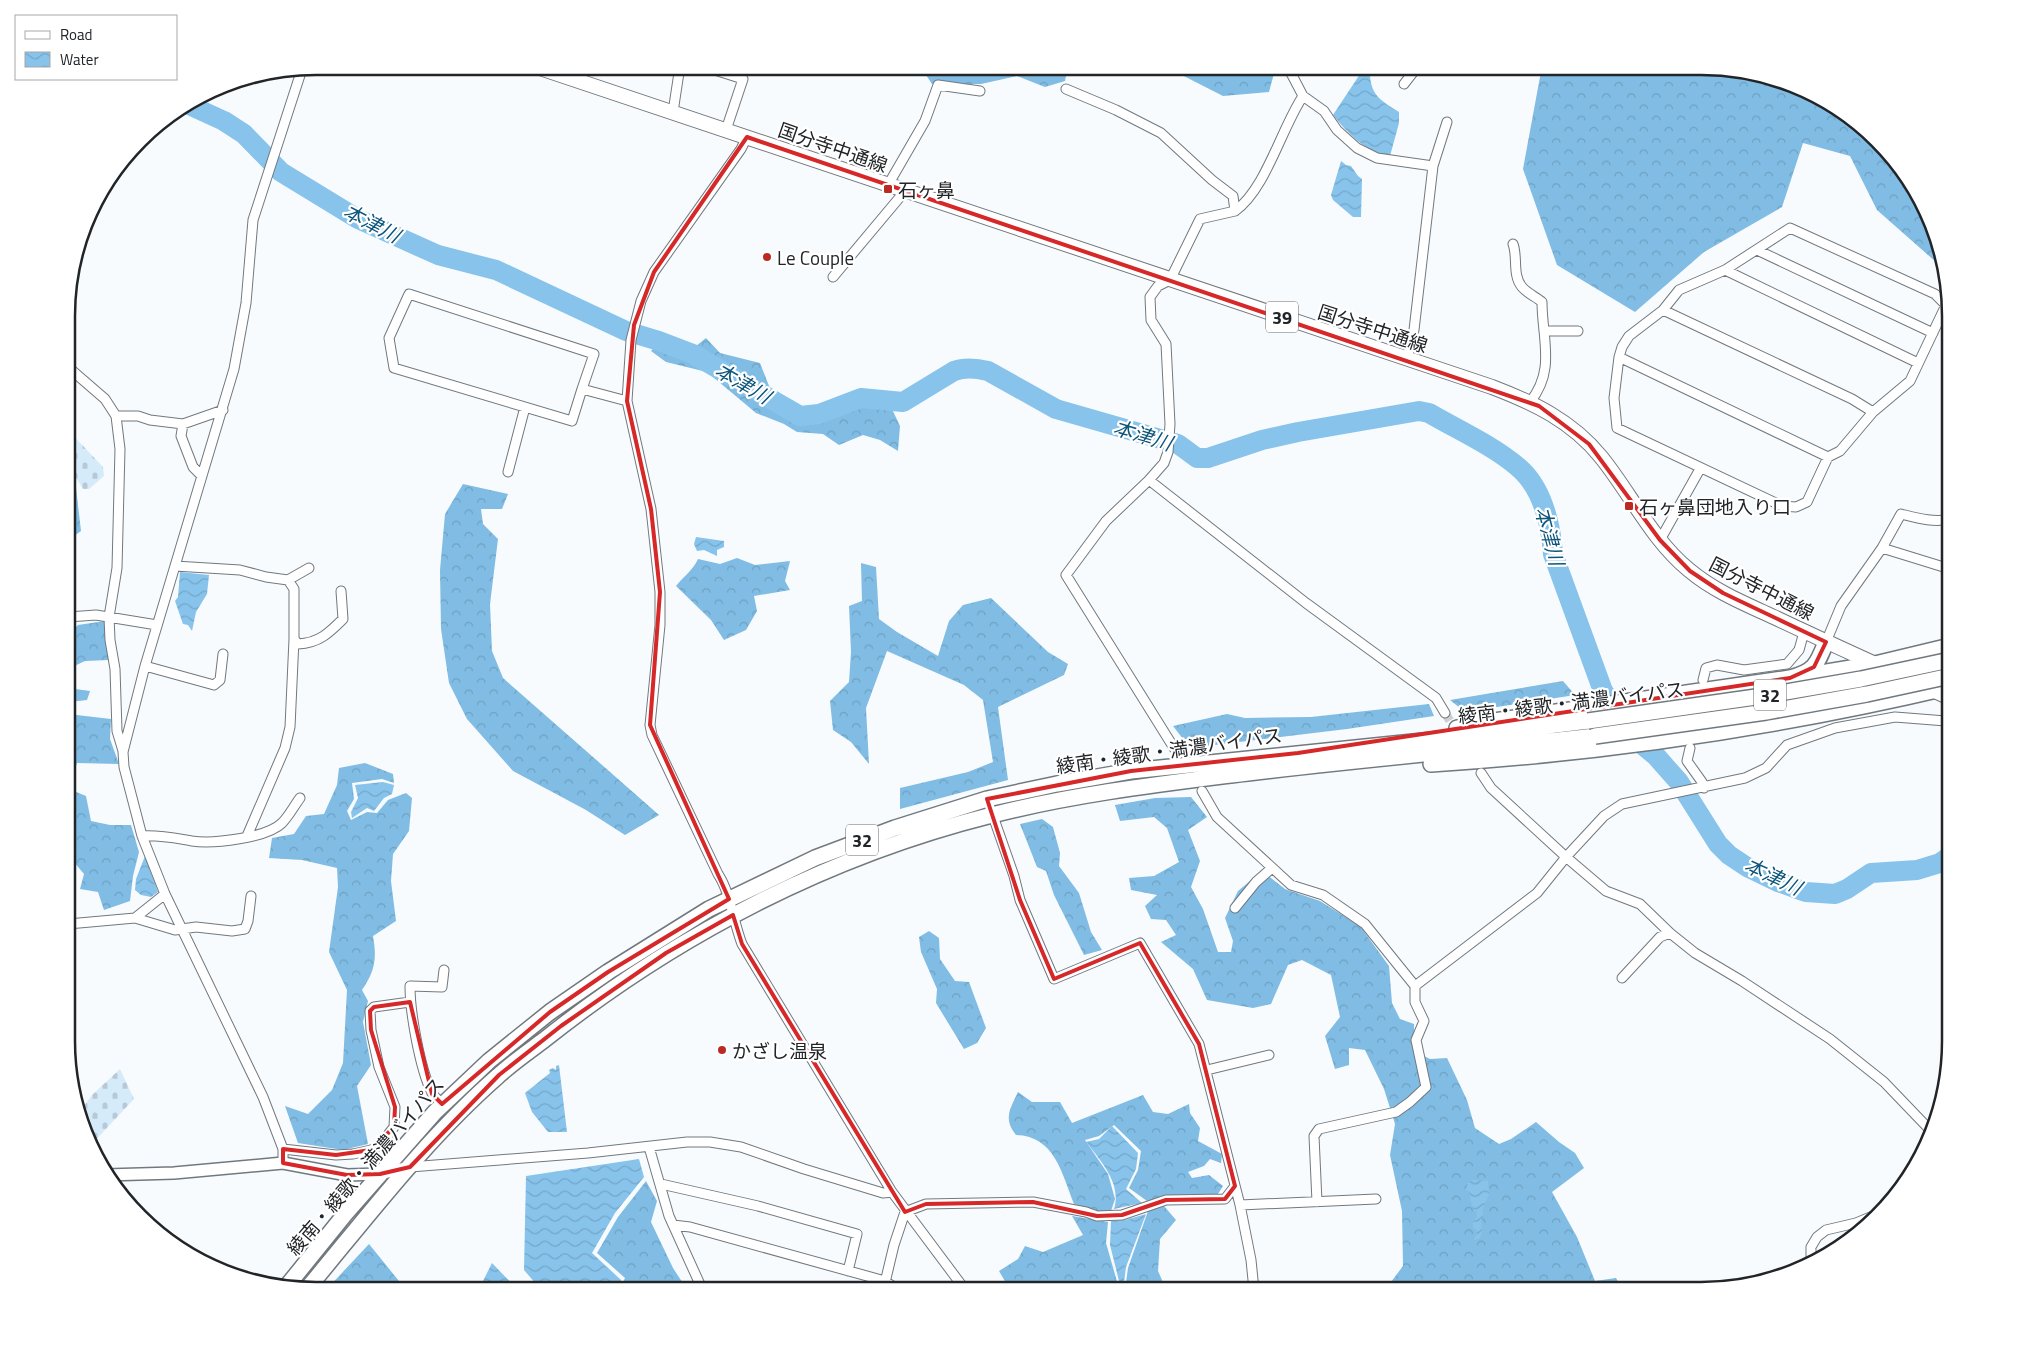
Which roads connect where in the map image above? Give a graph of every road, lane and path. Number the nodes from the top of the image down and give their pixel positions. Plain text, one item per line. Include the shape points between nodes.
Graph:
1 (561, 75) edge
2 (679, 75) edge
3 (730, 75) edge
4 (1292, 75) edge
5 (1414, 75) edge
6 (300, 76) edge
7 (1404, 84) dead end
8 (1066, 89) dead end
9 (980, 91) dead end
10 (1303, 96) junction
11 (673, 112) junction
12 (1447, 122) dead end
13 (726, 130) junction
14 (747, 137) junction
15 (1433, 166) junction
16 (888, 185) junction
17 (905, 191) junction
18 (1235, 212) junction
19 (1512, 244) dead end
20 (1756, 250) junction
21 (1725, 270) junction
22 (833, 277) dead end
23 (1170, 280) junction
24 (1941, 300) edge
25 (1663, 310) junction
26 (1942, 314) edge
27 (1546, 331) junction
28 (1578, 331) dead end
29 (1933, 333) junction
30 (1619, 357) junction
31 (1408, 359) junction
32 (1918, 363) junction
33 (75, 373) edge
34 (582, 389) junction
35 (627, 401) junction
36 (1530, 402) junction
37 (525, 407) junction
38 (223, 410) junction
39 (1873, 412) junction
40 (116, 416) junction
41 (183, 424) junction
42 (1828, 457) junction
43 (1700, 469) junction
44 (508, 472) dead end
45 (201, 475) junction
46 (1149, 480) junction
47 (1942, 521) edge
48 (1660, 540) junction
49 (1882, 548) junction
50 (175, 566) junction
51 (1942, 567) edge
52 (309, 568) dead end
53 (288, 580) junction
54 (341, 591) dead end
55 (75, 616) edge
56 (109, 617) junction
57 (158, 625) junction
58 (1804, 632) junction
59 (294, 639) junction
60 (1826, 642) junction
61 (1942, 648) edge
62 (224, 654) dead end
63 (1942, 662) edge
64 (1875, 664) junction
65 (145, 666) junction
66 (1790, 678) junction
67 (1942, 678) edge
68 (1703, 680) dead end
69 (1942, 688) edge
70 (1934, 690) junction
71 (1942, 694) edge
72 (116, 712) junction
73 (1445, 713) tunnel mouth
74 (132, 714) junction
75 (1585, 714) junction
76 (1942, 721) edge
77 (1598, 742) junction
78 (1174, 748) tunnel mouth
79 (1690, 748) dead end
80 (123, 752) junction
81 (1299, 760) junction
82 (1481, 774) dead end
83 (1700, 788) junction
84 (1202, 791) dead end
85 (300, 798) dead end
86 (987, 799) junction
87 (992, 815) junction
88 (142, 836) junction
89 (247, 836) junction
90 (1566, 857) junction
91 (1272, 868) junction
92 (165, 894) junction
93 (251, 896) dead end
94 (729, 899) junction
95 (1235, 908) dead end
96 (732, 915) junction
97 (135, 918) junction
98 (75, 923) edge
99 (182, 930) junction
100 (1670, 933) junction
101 (444, 970) dead end
102 (1622, 978) dead end
103 (1415, 986) junction
104 (410, 1002) junction
105 (1269, 1055) dead end
106 (1207, 1070) junction
107 (442, 1104) junction
108 (1926, 1126) edge
109 (649, 1147) junction
110 (284, 1148) junction
111 (284, 1163) junction
112 (410, 1167) junction
113 (380, 1174) junction
114 (116, 1175) edge
115 (661, 1184) junction
116 (1235, 1186) junction
117 (892, 1192) junction
118 (1376, 1199) dead end
119 (1317, 1202) junction
120 (1240, 1205) junction
121 (905, 1212) junction
122 (1862, 1220) edge
123 (673, 1225) junction
124 (1811, 1255) edge
125 (848, 1271) junction
126 (292, 1280) edge
127 (314, 1282) edge
128 (699, 1282) edge
129 (874, 1282) edge
130 (885, 1282) edge
131 (960, 1282) edge
132 (1253, 1282) edge

1 - 11 main road, 国分寺中通線 / 39
2 - 11 street
3 - 13 street via 743,79
4 - 10 street
5 - 7 street
6 - 38 street via 253,220 246,302
8 - 18 street via 1162,132 1233,196
9 - 16 street via 938,85 925,121
10 - 15 street via 1324,111 1337,130 1357,148 1377,158
10 - 18 street via 1251,196
11 - 13 main road, 国分寺中通線 / 39
12 - 15 street
13 - 14 main road, 国分寺中通線 / 39
14 - 16 main road, 国分寺中通線 / 39
14 - 35 street via 654,272 634,325
15 - 31 street
16 - 17 main road, 国分寺中通線 / 39
17 - 22 street
17 - 23 main road, 国分寺中通線 / 39
18 - 23 street via 1200,219
19 - 27 street via 1522,286 1542,302
20 - 21 street
20 - 24 street via 1790,228 1935,294
20 - 29 street
21 - 25 street via 1679,290
21 - 32 street
23 - 31 main road, 国分寺中通線 / 39
23 - 46 street via 1158,286 1150,297 1151,320 1166,344 1170,424 1164,463
25 - 30 street via 1629,336
25 - 39 street via 1852,399
26 - 29 street
27 - 28 street
27 - 36 street via 1546,366 1540,390
29 - 32 street
30 - 42 street
30 - 43 street via 1614,398 1617,428
31 - 36 main road, 国分寺中通線 / 39
32 - 39 street via 1910,380
33 - 40 street via 105,400
34 - 35 street
34 - 37 street via 572,421
34 - 37 street via 594,354 408,294 390,338 394,368
35 - 94 street via 651,509 660,592 650,725 652,735
36 - 48 main road, 国分寺中通線 / 39 via 1557,417 1589,444
37 - 44 street
38 - 41 street
38 - 45 street
39 - 42 street via 1840,451
40 - 41 street via 138,416
40 - 56 street via 120,449 117,568
41 - 45 street via 181,436 193,467
42 - 43 street via 1807,502 1796,507 1782,506
43 - 48 street
45 - 50 street
46 - 73 street via 1306,603 1436,698
46 - 78 street via 1106,521 1066,575
47 - 49 street via 1901,514
48 - 58 main road, 国分寺中通線 / 39 via 1675,558 1706,583
49 - 51 street
49 - 60 street via 1841,606
50 - 53 street via 240,570
50 - 57 street
52 - 53 street
53 - 59 street via 294,589
54 - 59 street via 343,619 330,633 310,644 298,644
55 - 56 street
56 - 57 street
56 - 72 street
57 - 65 street
58 - 60 main road, 国分寺中通線 / 39
58 - 68 street via 1799,650 1787,664 1744,670 1717,665 1706,668
59 - 89 street via 285,748
60 - 64 main road, 国分寺中通線 / 39
60 - 66 highway via 1814,667
61 - 64 highway
62 - 65 street via 220,680 214,685
63 - 75 highway, 綾南・綾歌・満濃バイパス / 32, bridge via 1763,696
64 - 66 highway
64 - 70 main road, 国分寺中通線 / 39
65 - 74 street
66 - 75 highway via 1654,698
67 - 77 highway, 綾南・綾歌・満濃バイパス / 32, bridge
69 - 70 highway
70 - 71 main road, 国分寺中通線 / 39
70 - 77 highway via 1839,712 1674,739
72 - 74 street
72 - 80 street
74 - 80 street
75 - 81 highway, 綾南・綾歌・満濃バイパス / 32
76 - 83 street via 1895,716 1835,728 1787,745 1766,768 1745,778
77 - 81 highway, 綾南・綾歌・満濃バイパス / 32
79 - 83 street via 1687,761 1702,782
80 - 88 street
81 - 86 highway, 綾南・綾歌・満濃バイパス / 32 via 1131,771
81 - 87 highway, 綾南・綾歌・満濃バイパス / 32 via 1058,800
82 - 90 street via 1491,788
83 - 90 street via 1622,804 1604,816
84 - 91 street via 1217,817
85 - 89 street via 281,824 266,833
86 - 87 street
86 - 94 highway, 綾南・綾歌・満濃バイパス / 32 via 815,858
87 - 96 highway, 綾南・綾歌・満濃バイパス / 32 via 899,842 821,872
87 - 106 street via 1020,900 1054,980 1140,943 1199,1044
88 - 89 street via 160,835 194,842
88 - 92 street
90 - 100 street via 1606,891 1640,904
90 - 103 street via 1537,893
91 - 95 street
91 - 103 street via 1291,885 1323,895 1365,924
92 - 97 street
92 - 99 street
93 - 99 street via 244,929 232,932 196,927
94 - 96 street
94 - 107 highway, 綾南・綾歌・満濃バイパス / 32 via 608,972 550,1012 488,1061
96 - 112 highway, 綾南・綾歌・満濃バイパス / 32 via 666,952 560,1026 499,1075 447,1124
96 - 117 street via 742,944
97 - 98 street
97 - 99 street
99 - 110 street
100 - 102 street via 1660,937
100 - 108 street via 1695,953 1830,1040 1884,1082
101 - 104 street via 442,987 410,986
103 - 119 street via 1415,1002 1424,1021 1416,1040 1426,1087 1396,1112 1319,1129 1314,1136
104 - 107 street via 432,1094
104 - 110 street via 374,1007 370,1011 379,1067 395,1107 394,1127 380,1144 371,1150 336,1155
105 - 106 street
106 - 116 street
107 - 113 highway, 綾南・綾歌・満濃バイパス / 32
109 - 112 street
109 - 115 street
109 - 117 street via 687,1142 731,1144 804,1169
110 - 111 street
111 - 113 street via 347,1175
111 - 114 street
112 - 113 street
112 - 127 highway, 綾南・綾歌・満濃バイパス / 32
113 - 126 highway, 綾南・綾歌・満濃バイパス / 32
115 - 123 street
115 - 125 street via 758,1206 857,1234
116 - 120 street
116 - 121 street via 1225,1199 1166,1200 1122,1215 1097,1216 1033,1202 926,1204
117 - 121 street
118 - 119 street
119 - 120 street
120 - 132 street
121 - 130 street
121 - 131 street
122 - 124 street via 1826,1230 1817,1237 1811,1247
123 - 125 street
123 - 128 street
125 - 129 street

